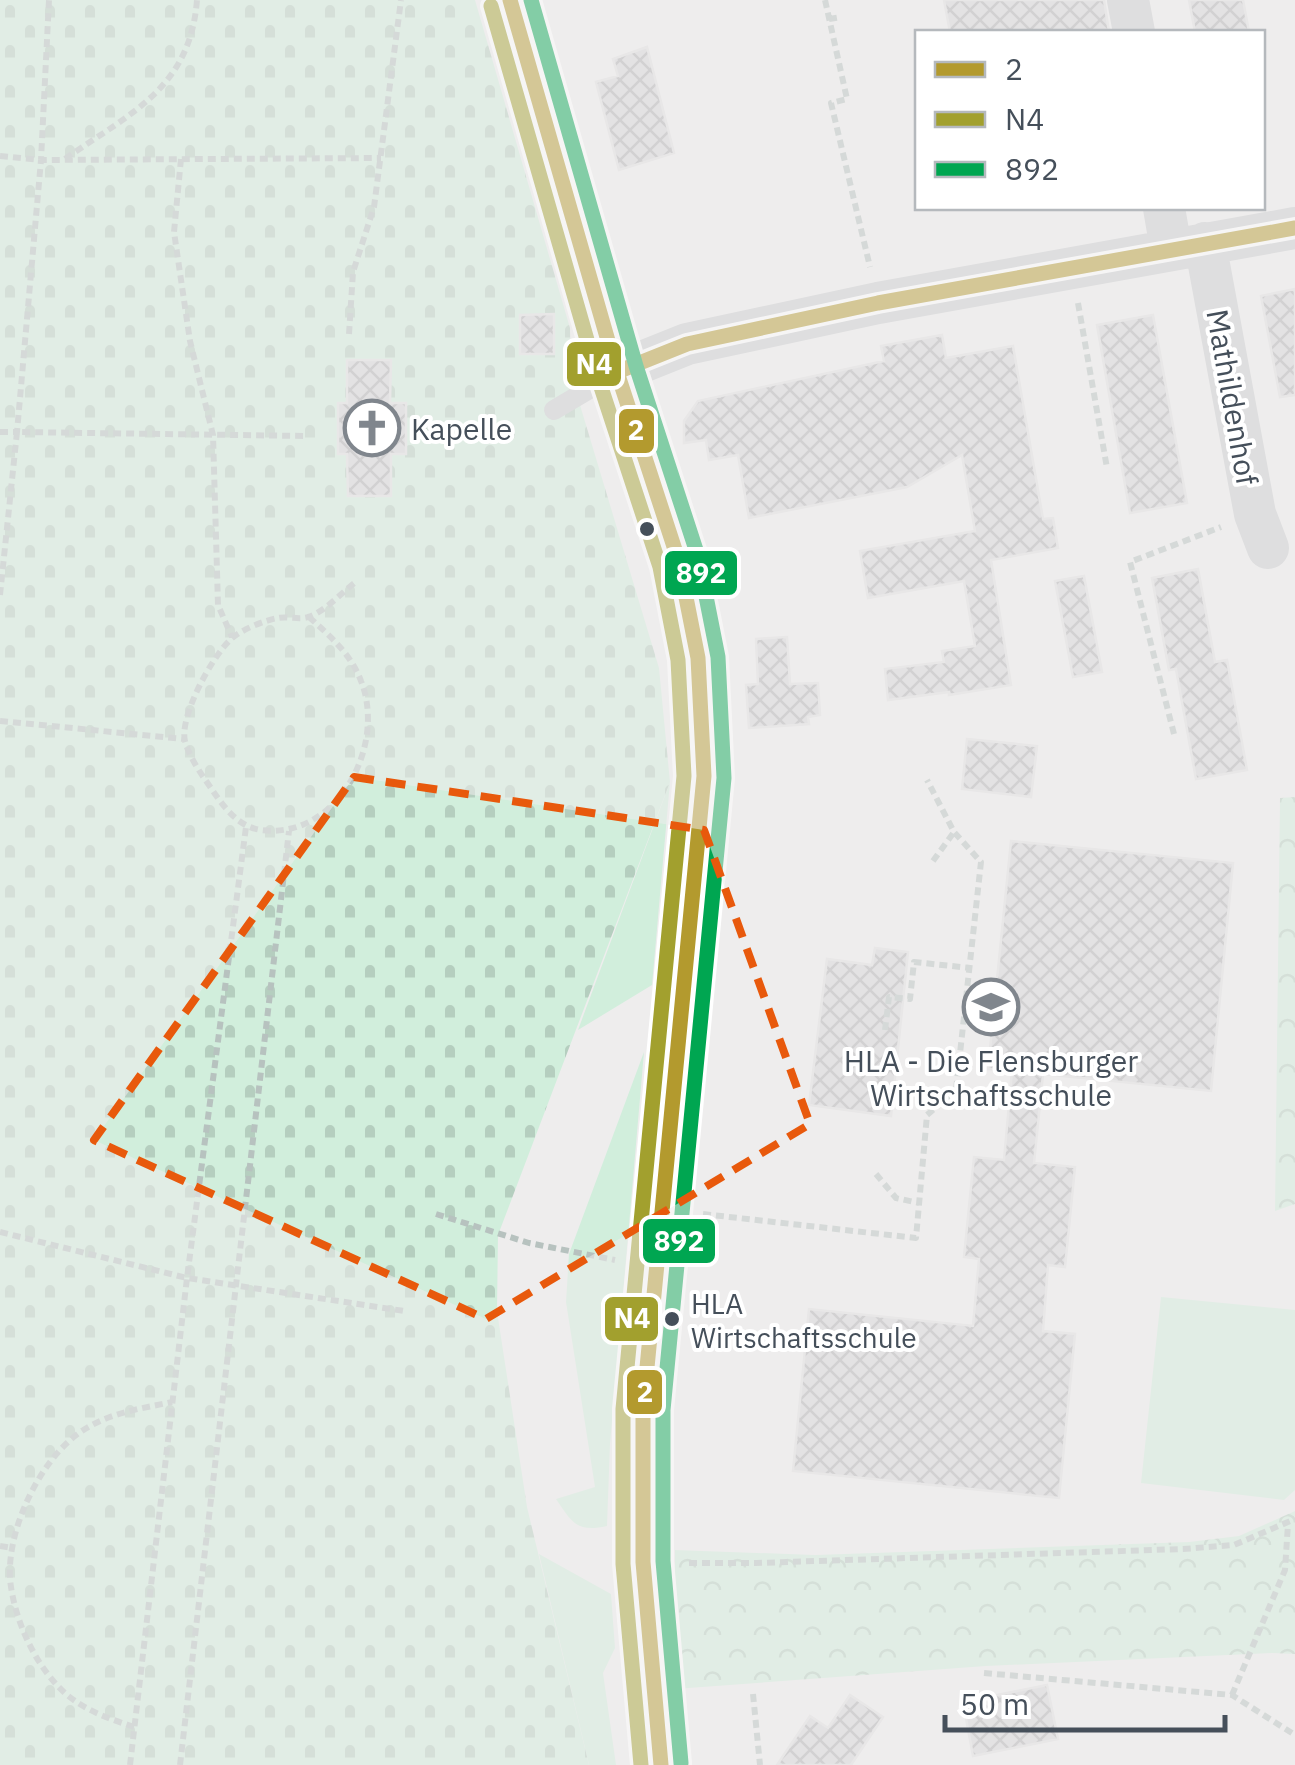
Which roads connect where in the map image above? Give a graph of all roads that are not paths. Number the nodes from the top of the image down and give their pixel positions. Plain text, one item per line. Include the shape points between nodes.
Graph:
1 (510, 0) edge
2 (1128, 0) edge
3 (1134, 30) edge
4 (1165, 210) edge
5 (1295, 228) edge
6 (1188, 246) junction
7 (618, 372) junction
8 (554, 410) dead end
9 (1261, 531) road end
10 (661, 1765) edge

1 - 7 main road
2 - 3 street
4 - 6 street, Mathildenhof
5 - 6 street
6 - 7 street via 687,344
6 - 9 street, Mathildenhof
7 - 8 lane
7 - 10 main road via 679,562 698,658 704,776 643,1410 642,1562

